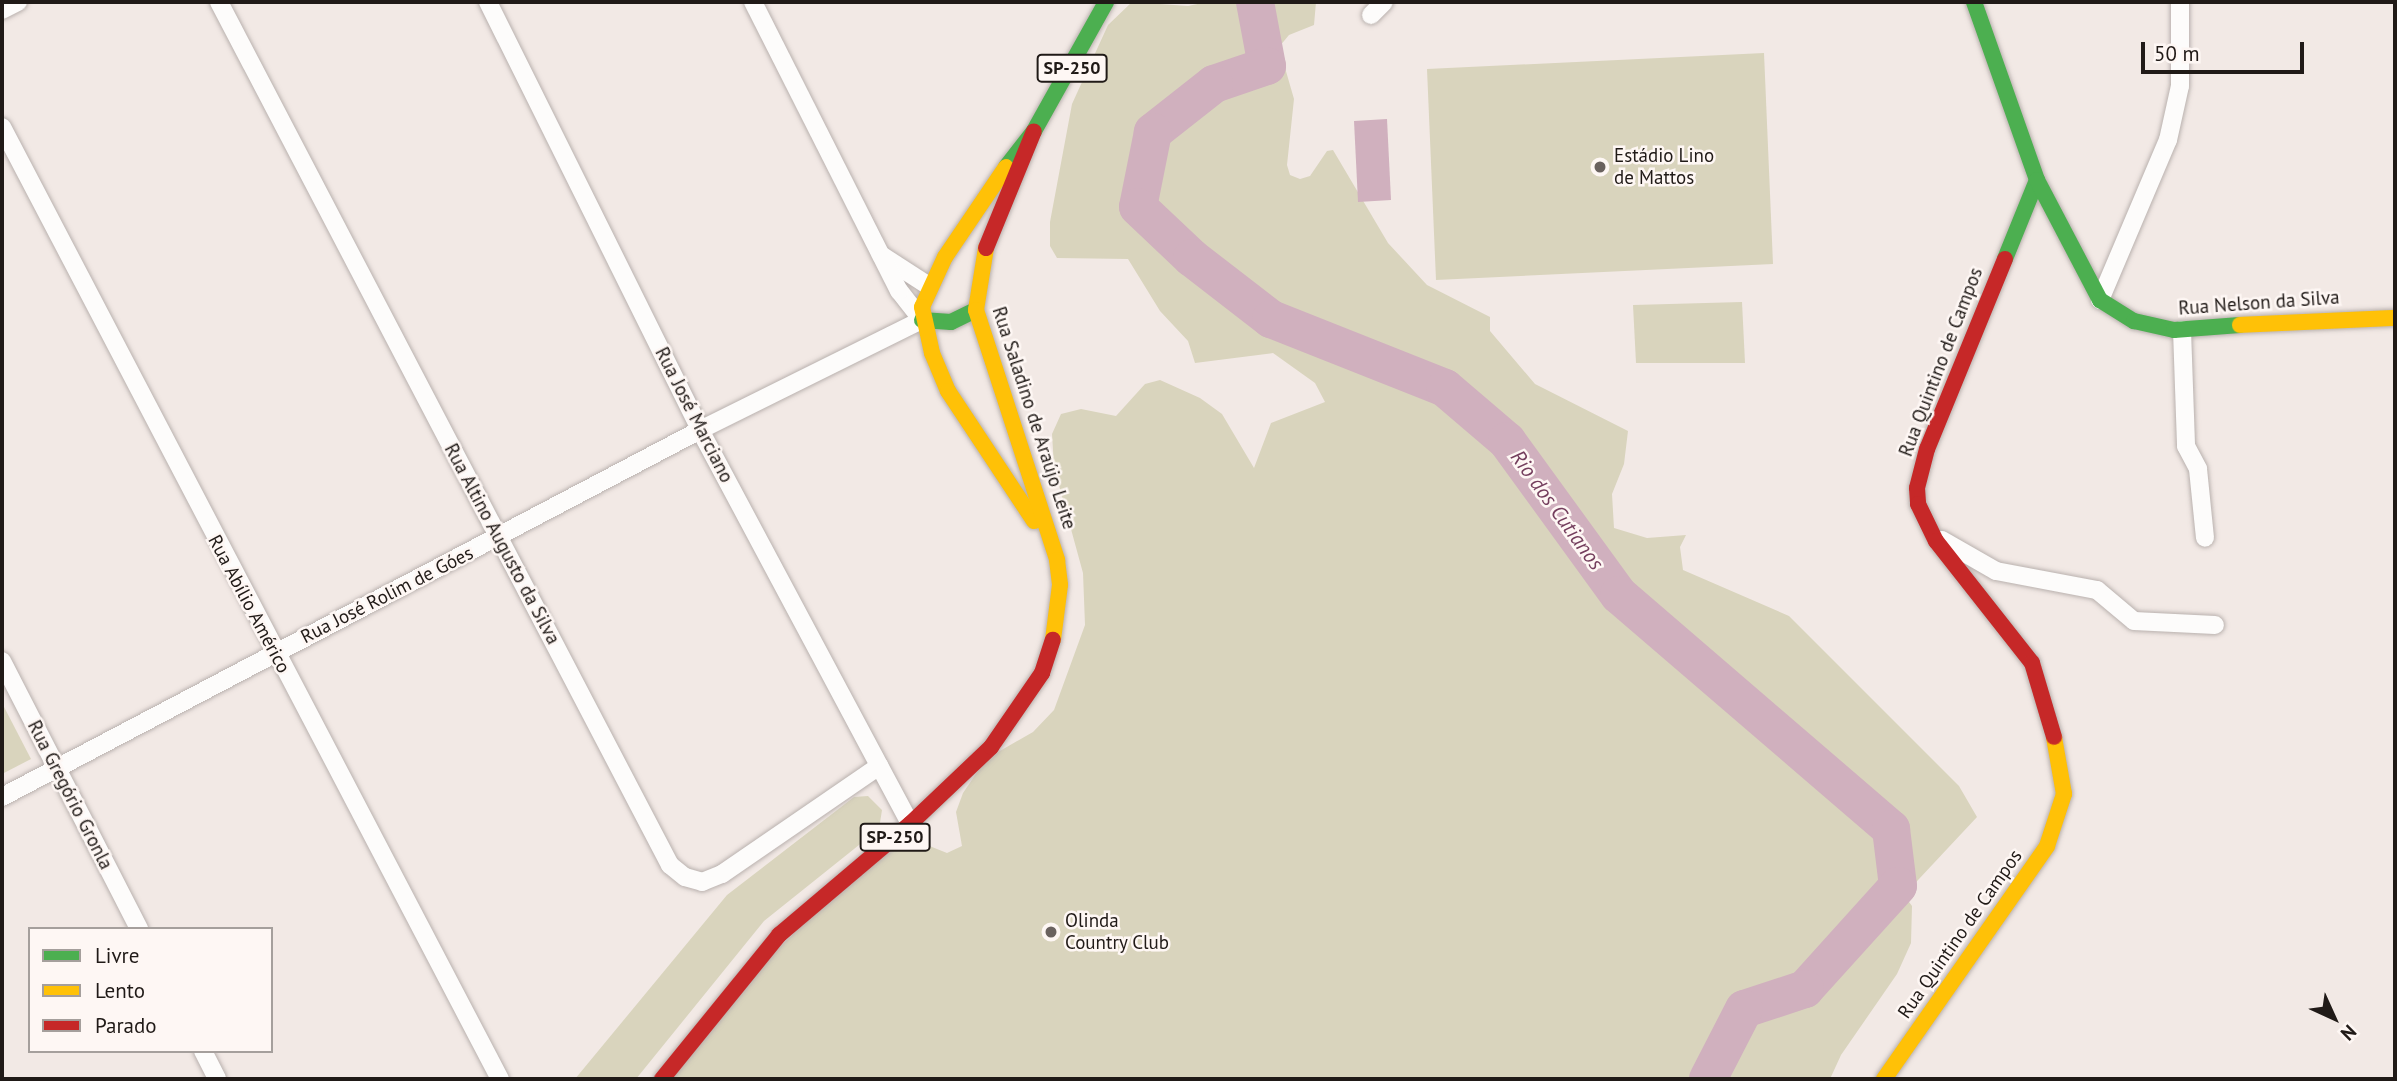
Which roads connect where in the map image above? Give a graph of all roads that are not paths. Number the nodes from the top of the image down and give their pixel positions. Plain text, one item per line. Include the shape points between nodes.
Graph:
1 (18, 2) edge
2 (219, 2) edge
3 (488, 2) edge
4 (753, 2) edge
5 (1106, 2) edge
6 (1384, 2) edge
7 (1974, 2) edge
8 (2180, 2) edge
9 (2, 10) edge
10 (1371, 15) dead end
11 (2, 127) edge
12 (1034, 131) junction
13 (2037, 180) junction
14 (881, 255) junction
15 (929, 286) junction
16 (2100, 300) junction
17 (976, 303) junction
18 (2395, 318) edge
19 (922, 320) junction
20 (2182, 330) junction
21 (701, 430) junction
22 (1926, 527) junction
23 (2205, 538) dead end
24 (499, 539) junction
25 (1057, 560) junction
26 (2215, 625) dead end
27 (274, 651) junction
28 (2, 661) edge
29 (879, 766) junction
30 (56, 769) junction
31 (2, 797) edge
32 (910, 824) junction
33 (138, 927) edge
34 (204, 1053) edge
35 (217, 1079) edge
36 (500, 1079) edge
37 (662, 1079) edge
38 (1884, 1079) edge

1 - 9 street
2 - 24 street, Rua Altino Augusto da Silva
3 - 21 street, Rua José Marciano
4 - 14 street
5 - 12 main road, Rua Saladino de Araújo Leite / SP-250
6 - 10 street
7 - 13 main road
8 - 16 street via 2180,86 2168,140
11 - 27 street, Rua Abílio Américo
12 - 15 main road, Rua Saladino de Araújo Leite / SP-250 via 982,199
12 - 17 main road, Rua Saladino de Araújo Leite / SP-250 via 992,226
13 - 16 main road
13 - 22 main road, Rua Quintino de Campos via 1927,449 1917,488
14 - 15 street
14 - 19 street via 899,292
15 - 17 main road via 958,283
15 - 19 main road, Rua Saladino de Araújo Leite / SP-250
16 - 20 main road, Rua Nelson da Silva via 2134,320
17 - 19 main road via 951,322
17 - 25 main road, Rua Saladino de Araújo Leite / SP-250
18 - 20 main road, Rua Nelson da Silva via 2326,318
19 - 21 street, Rua José Rolim de Góes
19 - 25 main road, Rua Saladino de Araújo Leite / SP-250 via 948,391
20 - 23 street via 2186,446 2198,469
21 - 24 street, Rua José Rolim de Góes
21 - 29 street, Rua José Marciano
22 - 26 street via 1952,548 1996,571 2097,590 2134,621
22 - 38 main road, Rua Quintino de Campos via 2032,663 2056,742 2064,794 2047,846
24 - 27 street, Rua José Rolim de Góes
24 - 29 street, Rua Altino Augusto da Silva via 670,865 685,877 702,882 722,874
25 - 32 main road, Rua Saladino de Araújo Leite / SP-250 via 1060,585 1055,633 1042,673 991,747
27 - 30 street, Rua José Rolim de Góes
27 - 36 street, Rua Abílio Américo
28 - 30 street, Rua Gregório Gronla
29 - 32 street, Rua José Marciano
30 - 31 street, Rua José Rolim de Góes
30 - 33 street, Rua Gregório Gronla
32 - 37 main road, Rua Saladino de Araújo Leite / SP-250 via 779,936
34 - 35 street

